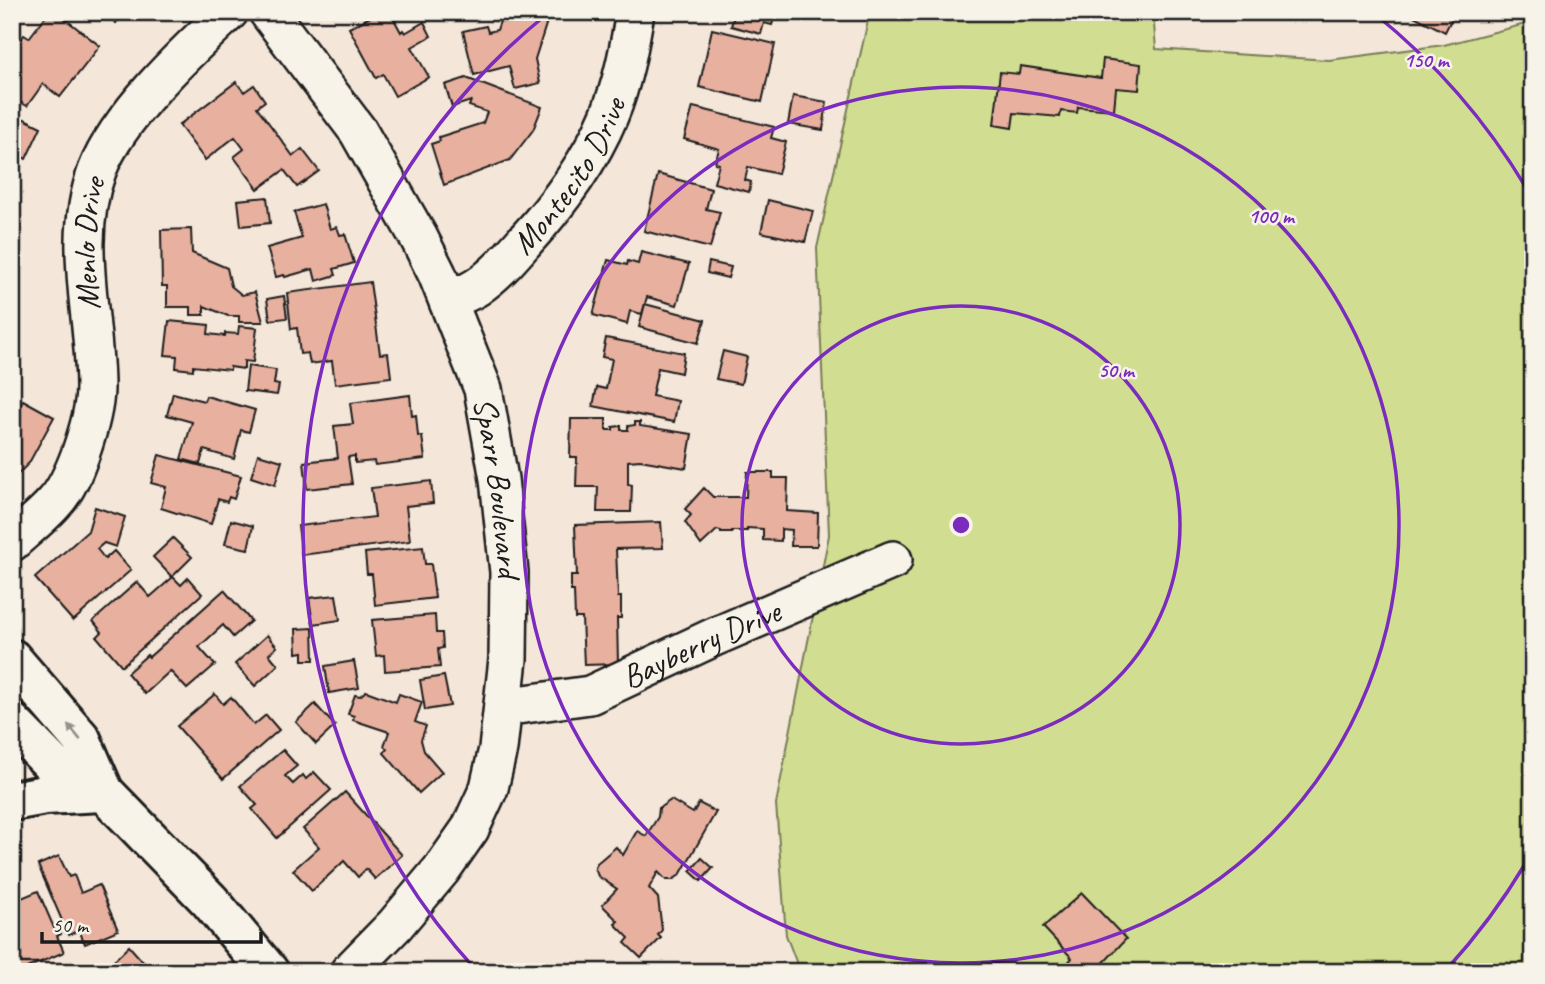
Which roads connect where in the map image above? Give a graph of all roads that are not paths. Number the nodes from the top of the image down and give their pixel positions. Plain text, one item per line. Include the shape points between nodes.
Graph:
1 (229, 12) edge
2 (268, 12) edge
3 (635, 12) edge
4 (448, 301) junction
5 (12, 542) edge
6 (893, 560) dead end
7 (12, 659) edge
8 (503, 707) junction
9 (12, 723) edge
10 (104, 792) junction
11 (12, 801) edge
12 (269, 972) edge
13 (349, 972) edge

1 - 5 street, Menlo Drive via 129,116 97,173 84,261 95,390 85,442 56,501
2 - 4 street, Sparr Boulevard via 358,131 419,237
3 - 4 street, Montecito Drive via 610,115 586,162 543,222 500,269
4 - 8 street, Sparr Boulevard via 483,389 499,479 509,572
6 - 8 street, Bayberry Drive via 590,695
10 -> 7 main road via 81,739
8 - 13 street, Sparr Boulevard via 494,769 470,829 395,925
9 - 10 main road via 56,768
10 - 11 main road
10 - 12 main road via 210,901

